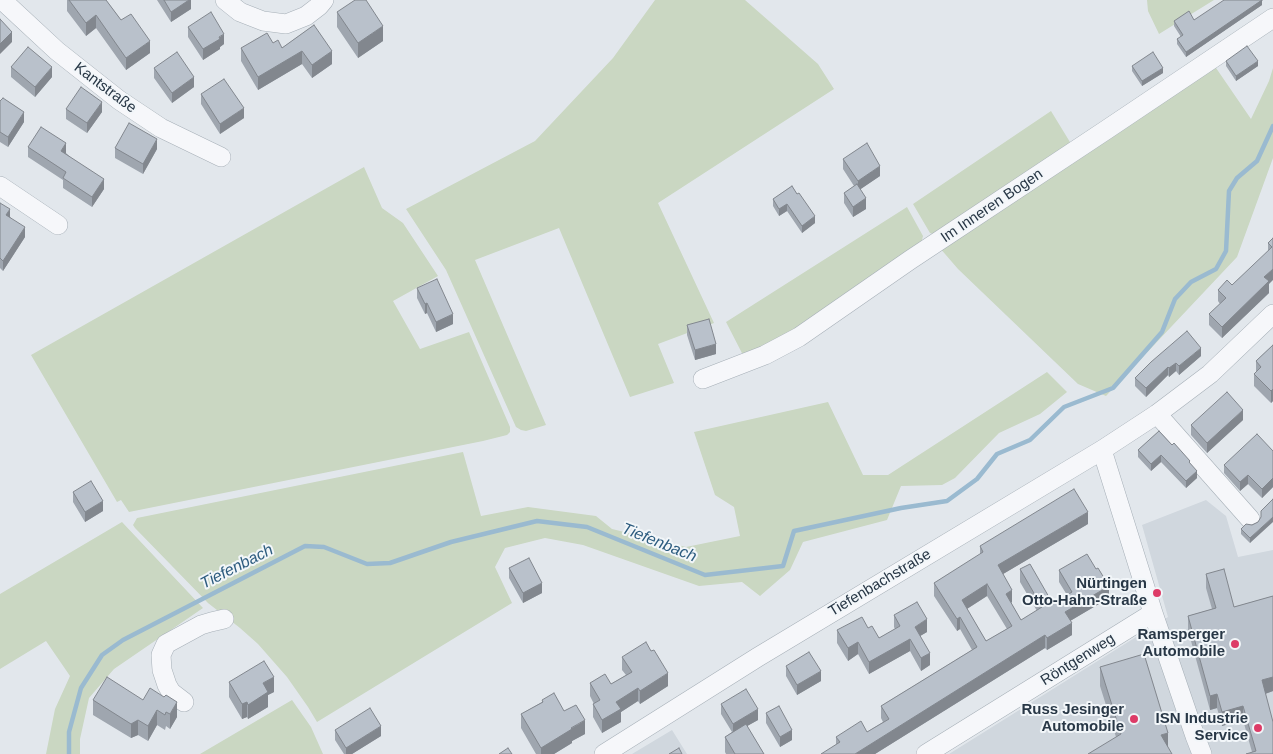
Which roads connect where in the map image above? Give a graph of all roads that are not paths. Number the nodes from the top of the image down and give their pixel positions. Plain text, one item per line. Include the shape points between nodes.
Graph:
1 (2, 0) edge
2 (225, 0) edge
3 (324, 0) edge
4 (1273, 18) edge
5 (221, 157) dead end
6 (0, 186) edge
7 (58, 225) dead end
8 (1273, 314) edge
9 (703, 379) dead end
10 (1157, 414) junction
11 (1102, 450) junction
12 (1250, 519) dead end
13 (1152, 613) junction
14 (224, 619) dead end
15 (184, 702) dead end
16 (604, 754) edge
17 (926, 754) edge
18 (1202, 754) edge

1 - 5 street, Kantstraße via 57,51 119,100 162,128
2 - 3 street via 240,12 255,18 286,24 306,16
4 - 9 street, Im Inneren Bogen via 799,337 766,355
6 - 7 street
8 - 10 street, Tiefenbachstraße via 1210,374
10 - 11 street, Tiefenbachstraße
10 - 12 street
11 - 13 street
11 - 16 street, Tiefenbachstraße
13 - 17 street, Röntgenweg
13 - 18 street
14 - 15 street via 201,625 166,644 161,655 162,670 167,685

